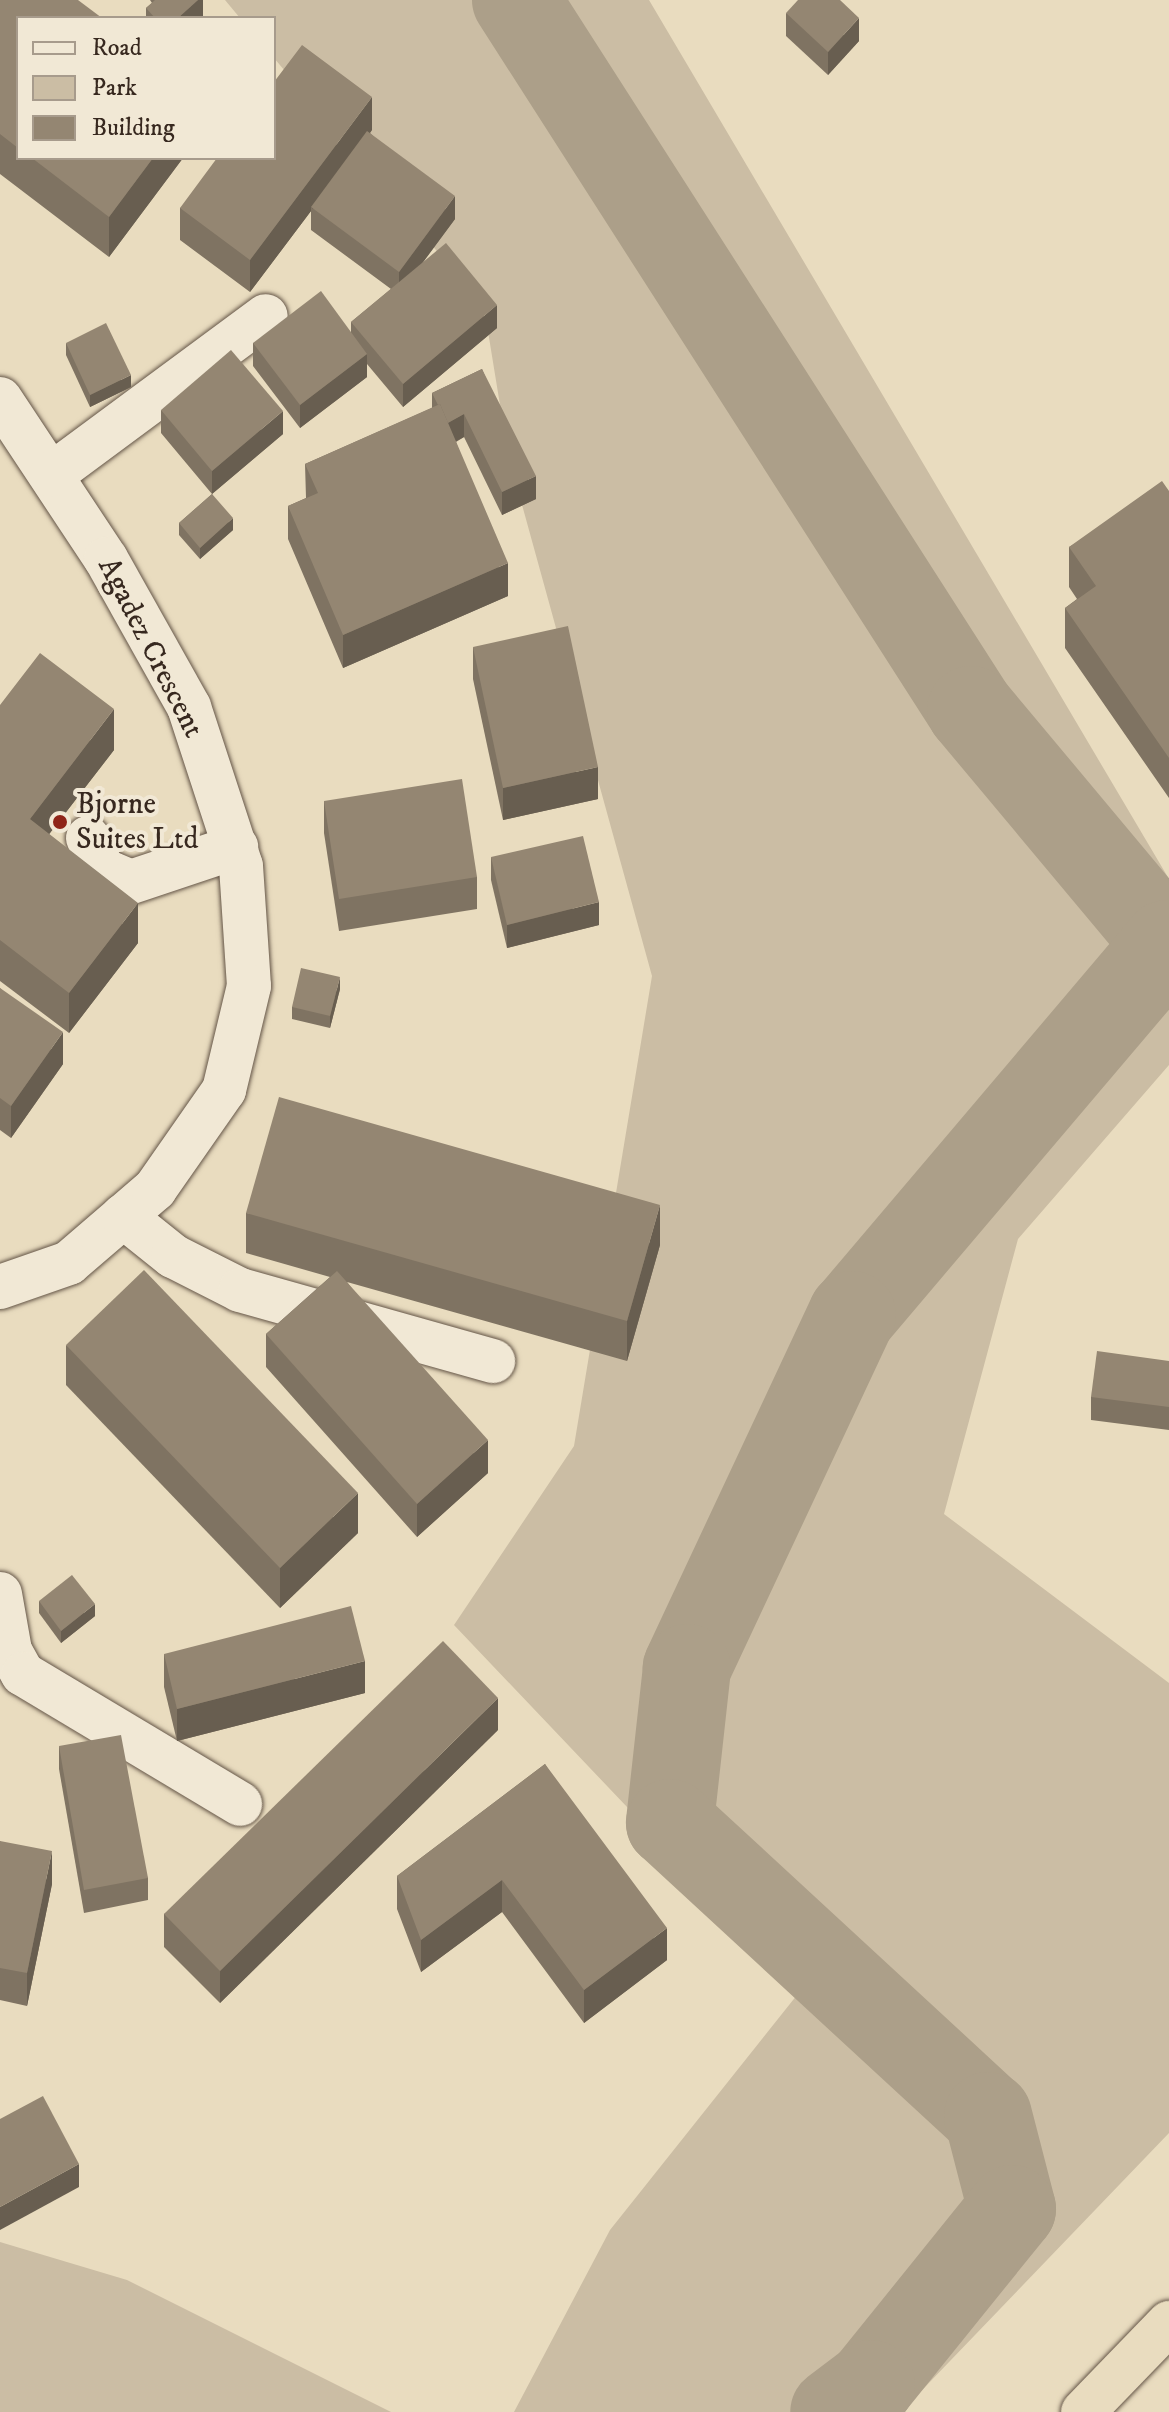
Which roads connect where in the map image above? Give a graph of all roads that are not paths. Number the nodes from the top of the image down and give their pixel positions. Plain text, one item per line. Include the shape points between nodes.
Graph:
1 (266, 316) dead end
2 (0, 399) edge
3 (51, 475) junction
4 (88, 838) dead end
5 (236, 847) junction
6 (123, 1216) junction
7 (0, 1287) edge
8 (493, 1361) dead end
9 (0, 1594) edge
10 (240, 1804) dead end
11 (1169, 2323) edge
12 (1083, 2412) edge

1 - 3 street
2 - 3 street, Agadez Crescent
3 - 5 street, Agadez Crescent via 189,707
4 - 5 street via 103,870 131,882
5 - 6 street, Agadez Crescent via 249,986 224,1090 155,1189
6 - 7 street, Agadez Crescent via 69,1263
6 - 8 street via 173,1256 240,1290
9 - 10 street via 10,1651 23,1674
11 - 12 highway

